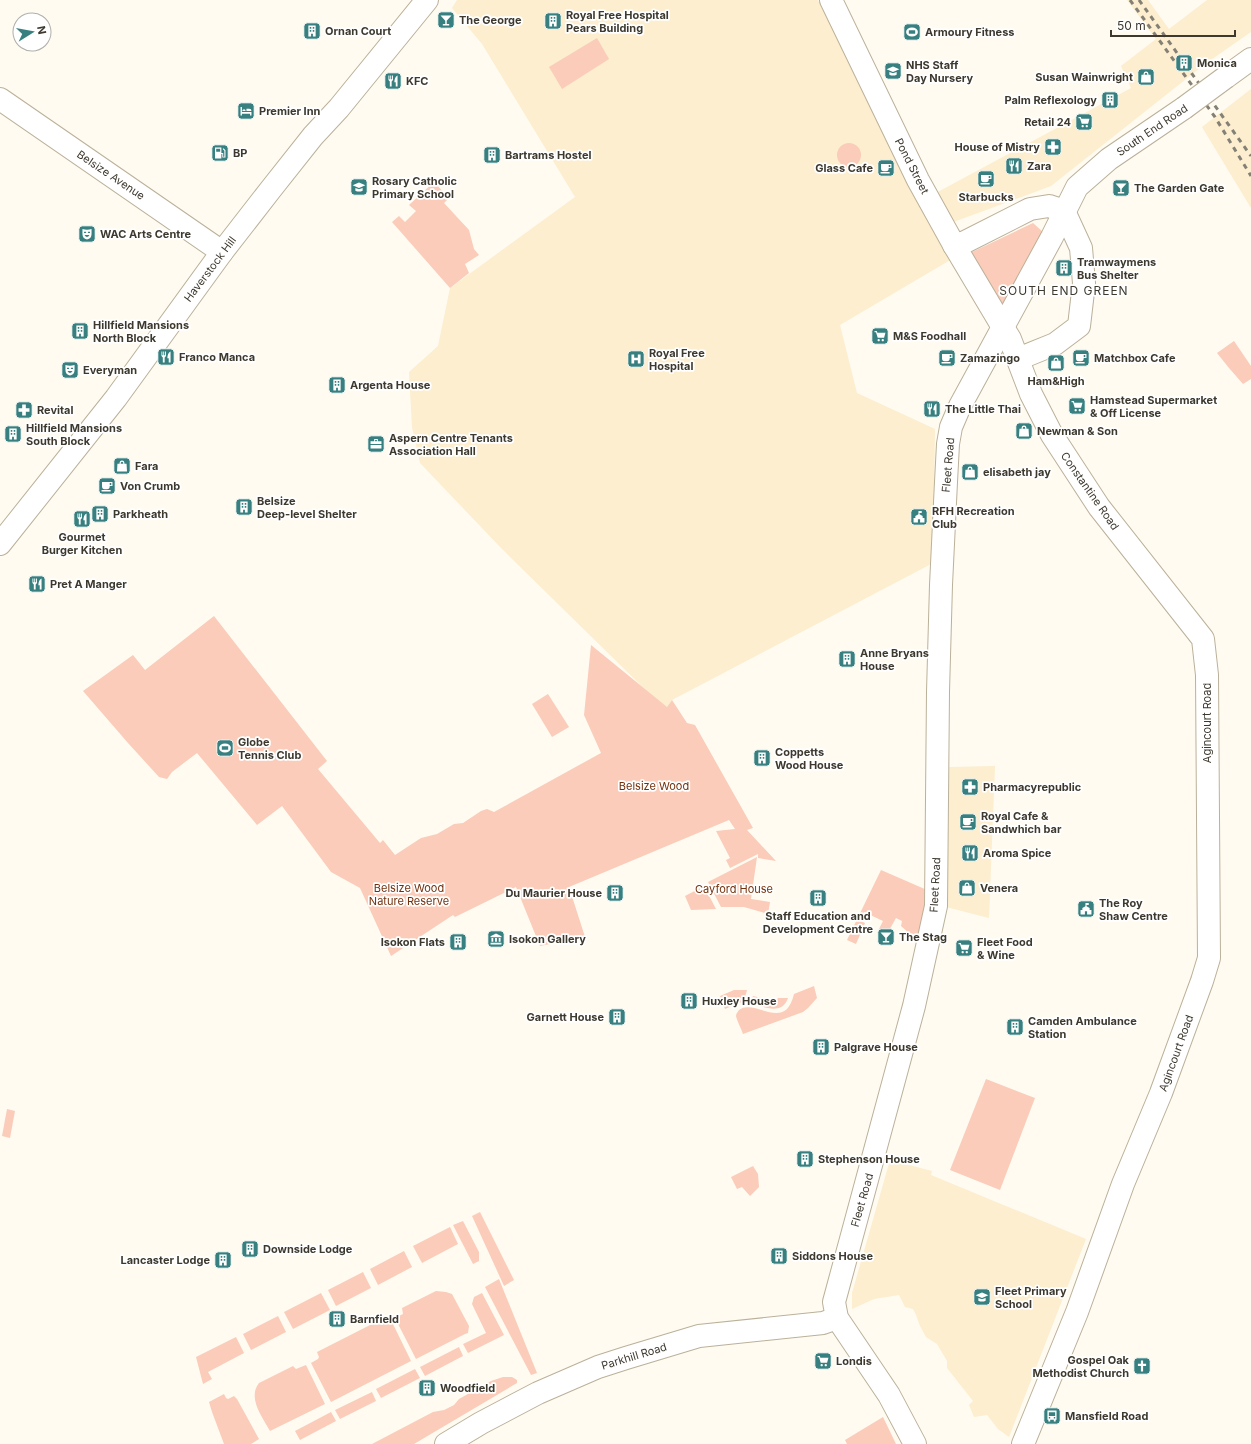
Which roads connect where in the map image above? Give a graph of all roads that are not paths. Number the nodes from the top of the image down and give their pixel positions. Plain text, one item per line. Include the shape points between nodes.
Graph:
1 (427, 0) edge
2 (831, 0) edge
3 (1251, 59) edge
4 (0, 99) edge
5 (1064, 211) junction
6 (954, 245) junction
7 (222, 252) junction
8 (1003, 327) junction
9 (987, 358) junction
10 (1018, 359) junction
11 (0, 544) edge
12 (1203, 639) joint
13 (837, 1318) junction
14 (446, 1444) edge
15 (916, 1444) edge
16 (1024, 1444) edge

1 - 7 main road, Haverstock Hill via 313,136
2 - 6 main road, Pond Street via 915,175
3 - 5 main road, South End Road, bridge via 1092,174 1077,187
4 - 7 main road, Belsize Avenue
5 - 6 main road via 1049,206 1030,209
5 - 8 main road
5 - 10 main road via 1081,248 1084,283 1079,326 1055,344
6 - 8 main road, Pond Street
7 - 11 main road, Haverstock Hill via 116,398
8 - 9 main road, Fleet Road
8 - 10 main road, Constantine Road
9 - 10 main road
9 - 13 main road, Fleet Road via 960,406 951,427 948,444 938,692 936,906 914,1006 836,1292 834,1302
10 - 12 main road, Constantine Road via 1031,394 1048,428 1084,485
12 - 16 main road, Agincourt Road via 1207,675 1209,958 1161,1093 1123,1184
13 - 14 main road, Parkhill Road via 822,1323 699,1336 598,1367 538,1393 481,1422
13 - 15 main road, Fleet Road via 889,1395

